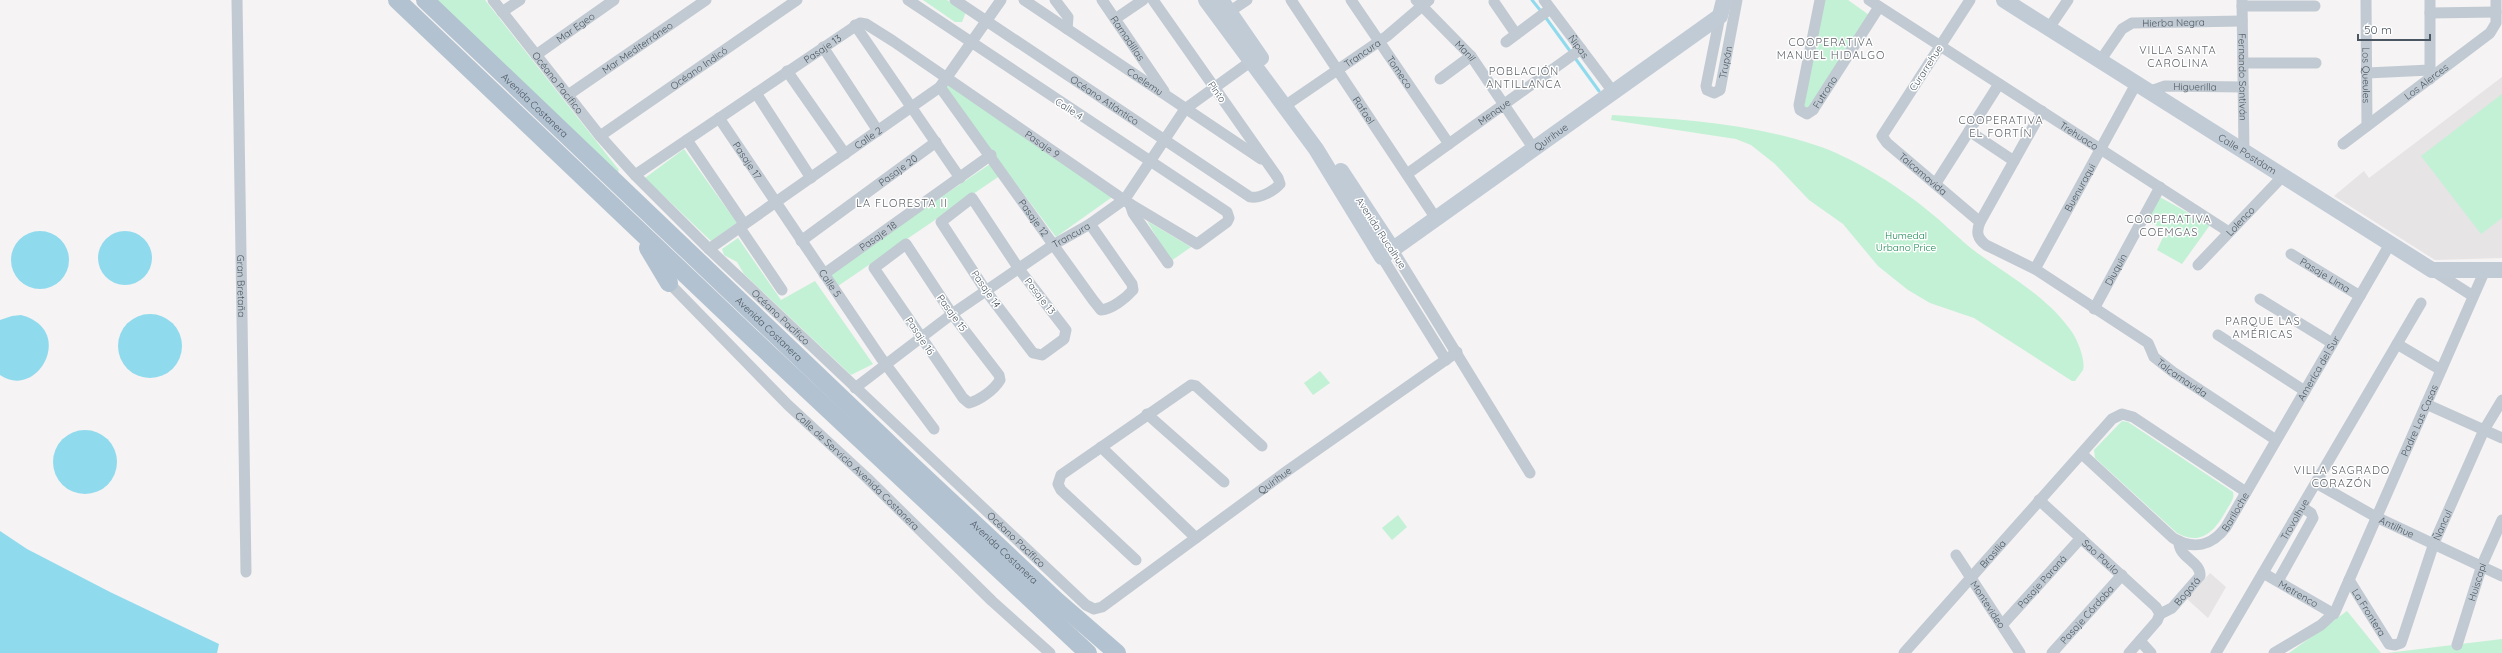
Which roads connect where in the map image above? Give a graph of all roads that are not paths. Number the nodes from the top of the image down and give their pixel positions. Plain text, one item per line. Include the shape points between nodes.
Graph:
1 (237, 0) edge
2 (397, 0) edge
3 (425, 0) edge
4 (493, 0) edge
5 (520, 0) edge
6 (614, 0) edge
7 (706, 0) edge
8 (798, 0) edge
9 (908, 0) edge
10 (955, 0) edge
11 (1001, 0) edge
12 (1024, 0) edge
13 (1055, 0) edge
14 (1102, 0) edge
15 (1143, 0) edge
16 (1152, 0) edge
17 (1206, 0) edge
18 (1246, 0) edge
19 (1291, 0) edge
20 (1350, 0) edge
21 (1724, 0) edge
22 (1738, 0) edge
23 (1820, 0) edge
24 (1869, 0) edge
25 (1970, 0) edge
26 (2004, 0) edge
27 (2068, 0) edge
28 (2366, 0) edge
29 (2430, 0) edge
30 (2496, 0) edge
31 (1422, 2) edge
32 (1494, 2) dead end
33 (2242, 3) edge
34 (1547, 4) edge
35 (1225, 6) edge
36 (2315, 6) dead end
37 (1879, 7) junction
38 (502, 12) junction
39 (2496, 12) junction
40 (2430, 13) junction
41 (1720, 16) junction
42 (1115, 19) junction
43 (987, 20) junction
44 (2242, 21) junction
45 (855, 25) junction
46 (2049, 28) junction
47 (1067, 29) junction
48 (1516, 34) junction
49 (1379, 42) junction
50 (1506, 42) dead end
51 (971, 44) junction
52 (1940, 46) junction
53 (822, 47) junction
54 (1581, 49) junction
55 (536, 55) junction
56 (1471, 56) junction
57 (1255, 59) junction
58 (2100, 61) junction
59 (2243, 63) junction
60 (2316, 63) dead end
61 (1339, 70) junction
62 (787, 72) junction
63 (2366, 73) junction
64 (2430, 74) junction
65 (947, 78) junction
66 (1440, 79) dead end
67 (1999, 84) junction
68 (940, 87) junction
69 (1214, 87) junction
70 (2243, 87) junction
71 (2142, 88) junction
72 (756, 93) junction
73 (1614, 93) junction
74 (568, 95) junction
75 (1168, 96) junction
76 (1292, 101) junction
77 (1504, 105) junction
78 (912, 107) junction
79 (1185, 108) junction
80 (2042, 111) junction
81 (719, 118) junction
82 (2367, 126) junction
83 (878, 131) junction
84 (1969, 131) junction
85 (600, 136) junction
86 (1882, 136) joint
87 (687, 140) junction
88 (1164, 140) junction
89 (936, 142) junction
90 (1449, 144) junction
91 (2343, 144) dead end
92 (1534, 149) junction
93 (2101, 149) junction
94 (2244, 153) junction
95 (845, 154) junction
96 (991, 155) junction
97 (1149, 161) junction
98 (2014, 161) junction
99 (1266, 162) junction
100 (1407, 174) junction
101 (635, 176) junction
102 (2282, 177) junction
103 (811, 178) junction
104 (960, 178) junction
105 (1936, 183) junction
106 (1280, 184) joint
107 (2160, 187) junction
108 (972, 198) joint
109 (1127, 201) junction
110 (775, 203) junction
111 (1229, 218) joint
112 (1437, 220) junction
113 (1980, 222) junction
114 (1090, 224) junction
115 (742, 226) junction
116 (636, 228) junction
117 (2229, 232) junction
118 (802, 241) junction
119 (2390, 244) junction
120 (1053, 246) junction
121 (708, 249) junction
122 (1387, 254) junction
123 (2291, 254) dead end
124 (1168, 263) dead end
125 (2198, 266) dead end
126 (874, 268) joint
127 (1018, 269) junction
128 (2035, 269) junction
129 (2432, 270) junction
130 (2485, 270) junction
131 (2502, 270) edge
132 (824, 274) junction
133 (669, 283) joint
134 (782, 290) dead end
135 (986, 291) junction
136 (2360, 296) junction
137 (2473, 296) junction
138 (2260, 298) dead end
139 (2421, 303) dead end
140 (2094, 309) junction
141 (952, 314) junction
142 (1066, 335) joint
143 (2218, 335) dead end
144 (921, 339) junction
145 (2332, 344) junction
146 (2397, 344) junction
147 (1457, 352) junction
148 (1446, 360) junction
149 (886, 364) junction
150 (2441, 370) junction
151 (854, 388) junction
152 (2305, 391) junction
153 (2502, 400) edge
154 (969, 403) joint
155 (2426, 404) junction
156 (1147, 414) junction
157 (934, 428) dead end
158 (2484, 430) junction
159 (2502, 438) edge
160 (2276, 440) junction
161 (1101, 446) junction
162 (1262, 446) dead end
163 (2082, 454) junction
164 (1530, 473) dead end
165 (1224, 482) dead end
166 (2316, 483) junction
167 (2246, 492) junction
168 (2039, 500) junction
169 (2302, 507) junction
170 (2376, 517) junction
171 (2502, 520) edge
172 (1196, 538) junction
173 (2081, 538) junction
174 (2179, 541) junction
175 (2434, 543) junction
176 (1956, 556) dead end
177 (1136, 560) dead end
178 (2482, 565) junction
179 (246, 572) dead end
180 (2263, 573) junction
181 (2122, 575) junction
182 (1970, 576) junction
183 (2502, 576) edge
184 (2349, 580) junction
185 (2278, 581) junction
186 (1094, 609) joint
187 (2160, 614) junction
188 (2334, 614) junction
189 (2002, 626) junction
190 (2140, 641) junction
191 (2389, 644) joint
192 (2457, 645) dead end
193 (1910, 651) edge
194 (1050, 653) edge
195 (1088, 653) edge
196 (1117, 653) edge
197 (2020, 653) edge
198 (2052, 653) edge
199 (2129, 653) edge
200 (2151, 653) edge
201 (2216, 653) edge
202 (2274, 653) edge

1 - 179 street, Gran Bretaña
2 - 116 main road, Avenida Costanera
3 - 196 main road, Avenida Costanera via 902,456 1057,601
4 - 38 street, Océano Pacífico
5 - 38 street
6 - 55 street, Mar Egeo
7 - 74 street, Mar Mediterráneo
8 - 85 street, Océano Indicó
9 - 51 street, Calle 4
10 - 43 street, Océano Atlántico
11 - 43 street, Calle 2
12 - 47 street, Coelemu
13 - 47 street via 1068,17
14 - 42 street, Ramadillas
15 - 42 street
16 - 69 street, Pinto
17 - 57 street, Avenida Rucalhue
18 - 35 street
19 - 61 street, Rafael
20 - 49 street, Tomeco
21 - 41 street, Trupán
22 - 41 street, Trupán via 1720,90 1714,93 1706,90 1706,86
23 - 37 street, Futrono via 1799,105 1802,112 1807,114 1814,110
24 - 37 street, Trehuaco
25 - 52 street, Curarrehue
26 - 46 street, Calle Postdam
27 - 46 street
28 - 63 street, Los Queules
29 - 40 street
30 - 39 street, Los Alerces
31 - 49 street, Trancura
31 - 56 street, Manil
32 - 48 street
33 - 36 street
33 - 44 street, Fernando Santiván
34 - 48 street
34 - 54 street, Ñipas
35 - 57 street, Avenida Rucalhue
37 - 52 street, Trehuaco
38 - 55 street, Océano Pacífico
39 - 40 street
39 - 64 street, Los Alerces via 2496,23 2490,33
40 - 64 street
41 - 73 street, Quirihue
42 - 75 street, Ramadillas
43 - 51 street, Calle 2
43 - 88 street, Océano Atlántico
44 - 58 street, Hierba Negra via 2132,23 2122,29
44 - 59 street, Fernando Santiván
45 - 53 street, Pasaje 13
45 - 65 street, Pasaje 9 via 866,24
45 - 78 street
46 - 58 street, Calle Postdam
47 - 75 street, Coelemu
48 - 50 street
49 - 61 street, Trancura
49 - 90 street, Tomeco
51 - 65 street, Calle 2
51 - 97 street, Calle 4
52 - 67 street, Trehuaco
52 - 86 street, Curarrehue
53 - 62 street, Pasaje 13
53 - 83 street
54 - 73 street, Ñipas
54 - 77 street, Menque
55 - 74 street, Océano Pacífico
56 - 66 street
56 - 77 street, Manil
57 - 69 street, Trancura
57 - 76 street, Avenida Rucalhue
57 - 122 street, Avenida Rucalhue
58 - 71 street, Calle Postdam
59 - 60 street
59 - 70 street, Fernando Santiván
61 - 76 street, Trancura
61 - 100 street, Rafael
62 - 72 street, Pasaje 13
62 - 95 street
63 - 64 street, Los Alerces
63 - 82 street, Los Queules
64 - 82 street, Los Alerces
65 - 68 street, Calle 2
65 - 109 street, Pasaje 9
67 - 80 street, Trehuaco
67 - 84 street
68 - 78 street, Calle 2
68 - 96 street, Pasaje 12
69 - 79 street, Trancura
69 - 99 street, Pinto
70 - 71 street, Higuerilla
70 - 94 street, Fernando Santiván
71 - 93 street, Buenuraqui
71 - 94 street, Calle Postdam
72 - 81 street, Pasaje 13
72 - 103 street
73 - 92 street, Quirihue
74 - 85 street, Océano Pacífico
75 - 79 street, Coelemu
76 - 122 street, Avenida Rucalhue
77 - 90 street, Menque
77 - 92 street, Manil
78 - 83 street, Calle 2
78 - 89 street
79 - 88 street, Trancura
79 - 99 street, Coelemu
80 - 93 street, Trehuaco
80 - 98 street
81 - 87 street, Pasaje 13
81 - 110 street, Pasaje 17 via 772,194
82 - 91 street, Los Alerces
83 - 95 street, Calle 2
84 - 98 street
84 - 105 street
85 - 101 street, Océano Pacífico
86 - 105 street, Talcamavida
87 - 101 street, Pasaje 13
87 - 115 street
88 - 97 street, Trancura
88 - 106 street, Océano Atlántico via 1254,198
89 - 104 street
89 - 118 street, Pasaje 20
90 - 100 street, Menque
92 - 112 street, Quirihue
93 - 107 street, Trehuaco
93 - 128 street, Buenuraqui
94 - 102 street, Calle Postdam
95 - 103 street, Calle 2
96 - 104 street, Pasaje 18
96 - 120 street, Pasaje 12
97 - 109 street, Trancura
97 - 111 street, Calle 4 via 1227,212
98 - 113 street
99 - 106 street, Pinto
100 - 112 street, Rafael
101 - 121 street, Océano Pacífico
102 - 117 street, Lolenco
102 - 119 street, Calle Postdam
103 - 110 street, Calle 2
104 - 132 street, Pasaje 18
105 - 113 street, Talcamavida
107 - 117 street, Trehuaco
107 - 140 street, Diuquin
108 - 127 street, Pasaje 13
108 - 135 street, Pasaje 14 via 941,222
109 - 111 street, Pasaje 9 via 1197,244
109 - 114 street, Trancura
109 - 124 street via 1132,213
110 - 115 street, Calle 2
110 - 118 street, Calle 5
112 - 122 street, Quirihue
113 - 128 street, Talcamavida via 1978,233 1982,242
114 - 120 street, Trancura
114 - 120 street, Pasaje 12 via 1132,284 1133,290 1129,295 1107,310 1101,310
115 - 121 street, Calle 2
115 - 134 street
116 - 133 main road
116 - 195 main road, Avenida Costanera
117 - 125 street, Lolenco
118 - 132 street, Calle 5
119 - 129 street, Calle Postdam
119 - 136 street, Ameríca del Sur
120 - 127 street, Trancura
121 - 151 street, Océano Pacífico
122 - 147 street, Avenida Rucalhue
122 - 148 street, Avenida Rucalhue
123 - 136 street, Pasaje Lima
126 - 141 street, Pasaje 15 via 906,244
126 - 144 street, Pasaje 16
127 - 135 street, Trancura
127 - 142 street, Pasaje 13 via 1066,330
128 - 140 street, Talcamavida
129 - 130 street
129 - 137 street
130 - 131 street
130 - 137 street, Padre Las Casas
132 - 149 street, Calle 5
133 - 194 street, Calle de Servicio Avenida Costanera via 788,404 992,601
135 - 141 street, Trancura
135 - 142 street, Pasaje 14 via 1032,353 1042,355
136 - 145 street, Ameríca del Sur
137 - 150 street, Padre Las Casas
138 - 145 street
139 - 146 street, Trovolhue
140 - 160 street, Talcamavida via 2148,343 2154,357 2173,372
141 - 144 street, Trancura
141 - 154 street, Pasaje 15 via 999,374 1000,380 977,401
143 - 152 street
144 - 149 street, Trancura
144 - 154 street, Pasaje 16
145 - 152 street, Ameríca del Sur
146 - 150 street
146 - 166 street, Trovolhue
147 - 148 street, Quirihue
147 - 164 street, Avenida Rucalhue
148 - 172 street, Quirihue
149 - 151 street, Trancura
149 - 157 street
150 - 155 street, Padre Las Casas
151 - 186 street, Océano Pacífico via 1086,605
152 - 160 street, Ameríca del Sur
153 - 158 street, Ñancul
155 - 158 street
155 - 170 street, Padre Las Casas
156 - 161 street
156 - 162 street via 1191,384
156 - 165 street
158 - 159 street
158 - 175 street, Ñancul
160 - 167 street, Ameríca del Sur
161 - 172 street
161 - 177 street via 1061,475 1058,484 1061,490
163 - 167 street, Bariloche via 2115,417 2129,415
163 - 168 street, Brasilia
163 - 174 street
166 - 169 street, Trovolhue
166 - 170 street, Antilhue
167 - 174 street, Bariloche via 2226,527 2215,539 2196,545
168 - 173 street, Sao Paulo
168 - 182 street, Brasilia
169 - 180 street, Trovolhue
169 - 185 street via 2311,513 2313,518
170 - 175 street, Antilhue
170 - 184 street, Padre Las Casas
171 - 178 street, Huiscapi
172 - 186 street, Quirihue via 1102,606
173 - 181 street, Sao Paulo
173 - 189 street, Pasaje Paraná
174 - 187 street, Bogotá via 2180,549 2199,569 2200,576 2172,608
175 - 178 street, Antilhue
175 - 191 street, Ñancul via 2403,641 2396,646
176 - 182 street, Montevideo
178 - 183 street, Antilhue
178 - 192 street, Huiscapi
180 - 185 street, Metrenco
180 - 201 street, Trovolhue
181 - 187 street, Sao Paulo via 2156,607
181 - 198 street, Pasaje Córdoba
182 - 189 street, Montevideo
182 - 193 street, Brasilia
184 - 188 street, Padre Las Casas
184 - 191 street, La Frontera
185 - 188 street, Metrenco
187 - 190 street, Bogotá
188 - 202 street, Padre Las Casas via 2321,625
189 - 197 street, Montevideo
190 - 199 street, Bogotá
190 - 200 street

